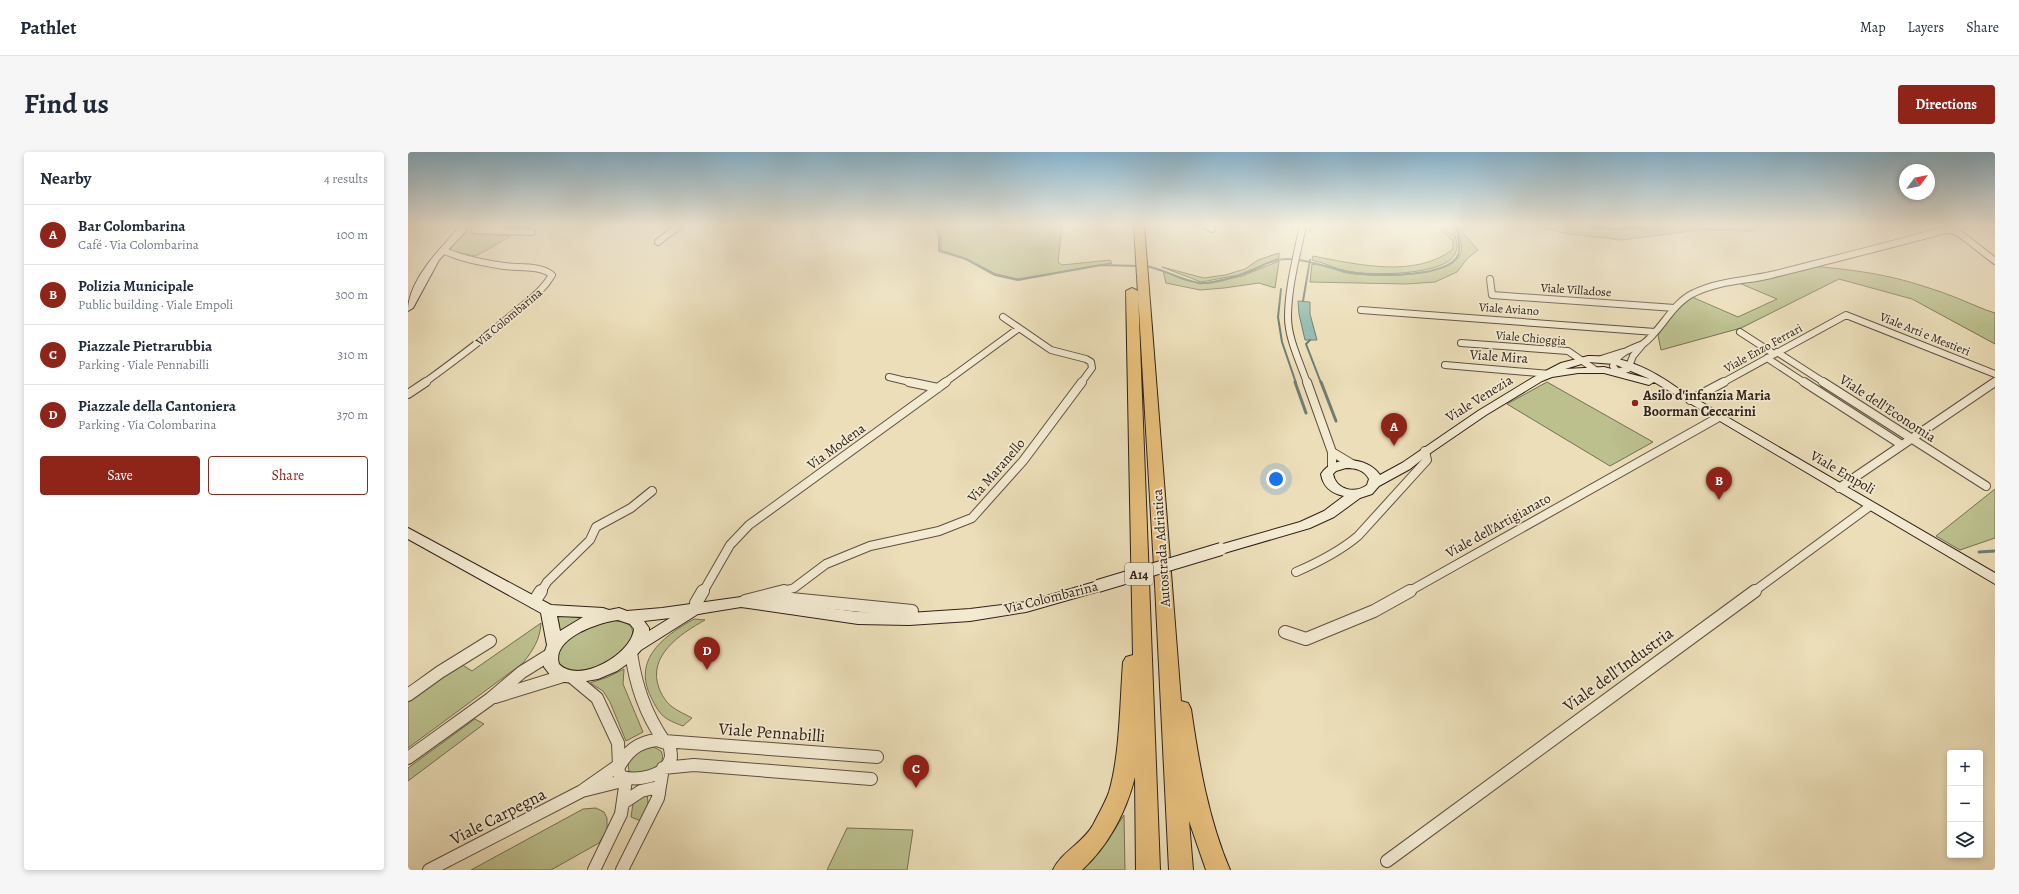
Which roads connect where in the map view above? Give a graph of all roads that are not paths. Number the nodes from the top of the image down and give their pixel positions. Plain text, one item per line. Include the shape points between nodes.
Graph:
1 (435, 259) edge
2 (470, 259) edge
3 (1136, 259) edge
4 (1296, 259) edge
5 (1834, 259) edge
6 (1490, 279) dead end
7 (1137, 282) junction
8 (408, 308) edge
9 (1675, 308) junction
10 (1361, 310) dead end
11 (1846, 315) joint
12 (1004, 316) dead end
13 (1019, 328) junction
14 (1655, 332) junction
15 (1740, 332) dead end
16 (1461, 343) dead end
17 (1643, 344) junction
18 (1624, 352) junction
19 (1775, 353) junction
20 (1767, 358) junction
21 (1601, 359) junction
22 (1582, 360) junction
23 (1616, 361) junction
24 (1630, 364) junction
25 (1445, 365) dead end
26 (1594, 369) junction
27 (1617, 372) junction
28 (1550, 374) junction
29 (1995, 374) edge
30 (889, 377) dead end
31 (1995, 382) edge
32 (938, 388) junction
33 (1675, 392) junction
34 (408, 394) edge
35 (1690, 400) junction
36 (1719, 417) junction
37 (1911, 439) junction
38 (1902, 445) junction
39 (1425, 451) junction
40 (1332, 452) junction
41 (1352, 464) junction
42 (1406, 466) junction
43 (1332, 468) junction
44 (1368, 469) junction
45 (1375, 483) junction
46 (1986, 486) dead end
47 (1334, 488) junction
48 (1839, 488) junction
49 (652, 491) dead end
50 (1356, 494) junction
51 (1870, 506) junction
52 (1329, 514) junction
53 (408, 533) edge
54 (1296, 572) dead end
55 (1995, 579) edge
56 (1164, 584) junction
57 (1139, 585) junction
58 (794, 588) joint
59 (767, 597) junction
60 (534, 602) junction
61 (741, 602) junction
62 (698, 608) junction
63 (548, 610) junction
64 (912, 611) dead end
65 (625, 615) junction
66 (1285, 632) dead end
67 (490, 641) dead end
68 (634, 649) junction
69 (553, 650) junction
70 (568, 677) junction
71 (408, 695) edge
72 (490, 699) junction
73 (664, 741) junction
74 (877, 757) dead end
75 (408, 758) edge
76 (619, 766) junction
77 (663, 768) junction
78 (871, 779) dead end
79 (626, 780) junction
80 (582, 791) junction
81 (659, 794) junction
82 (623, 803) junction
83 (1387, 860) dead end
84 (429, 870) edge
85 (594, 870) edge
86 (622, 870) edge
87 (1065, 870) edge
88 (1148, 870) edge
89 (1181, 870) edge
90 (1218, 870) edge

1 - 8 street
2 - 34 street, Via Colombarina via 503,266 546,270 552,276 545,286 480,342
3 - 7 highway, Autostrada Adriatica / A14
4 - 40 street via 1288,318 1293,342
5 - 9 street, Viale Venezia via 1712,286 1690,295
6 - 9 street, Viale Villadose via 1492,295
7 - 56 highway, Autostrada Adriatica / A14
7 - 57 highway, Autostrada Adriatica / A14
9 - 14 street, Viale Venezia
10 - 14 street, Viale Aviano
11 - 19 street, Viale Enzo Ferrari
11 - 29 street, Viale Arti e Mestieri
12 - 13 street, Via Maranello
13 - 32 street, Via Modena
13 - 58 street, Via Maranello via 1051,350 1086,359 1091,362 1092,368 1023,461 972,518 939,532 870,546 826,564
14 - 17 street, Viale Venezia
15 - 19 street, Viale dell'Economia
16 - 22 street, Viale Chioggia via 1568,351
17 - 18 street, Viale Venezia
17 - 24 street, Viale Venezia
18 - 21 street, Viale Venezia
18 - 23 street, Viale Venezia
19 - 20 street, Viale Enzo Ferrari
19 - 37 street, Viale dell'Economia
20 - 35 street, Viale Enzo Ferrari
20 - 38 street, Viale dell'Economia
21 - 22 street, Viale Venezia
21 - 23 street, Viale Venezia
22 - 26 street, Viale Chioggia
22 - 28 street, Viale Venezia
23 - 24 street, Viale Venezia
23 - 27 street via 1613,366
24 - 27 street, Viale Venezia via 1628,369
24 - 33 street, Viale Empoli via 1665,383
25 - 28 street, Viale Mira
26 - 27 street, Viale Venezia
26 - 28 street, Viale Venezia
27 - 33 street, Viale Empoli
28 - 39 street, Viale Venezia via 1482,413
30 - 32 street
31 - 37 street
32 - 62 street, Via Modena via 750,525 730,545 696,602
33 - 35 street, Viale Empoli
35 - 36 street, Viale Empoli
36 - 48 street, Viale Empoli
36 - 66 street, Viale dell'Artigianato via 1374,611 1306,639
37 - 38 street
37 - 46 street, Viale dell'Economia
38 - 48 street
39 - 42 street, Viale Venezia
39 - 54 street via 1427,460 1358,536 1328,558
40 - 41 street
40 - 43 street
41 - 43 street via 1341,464
41 - 44 street
42 - 44 street
42 - 45 street
43 - 47 street via 1327,478
44 - 45 street via 1374,476
45 - 50 street via 1371,489
47 - 50 street
47 - 52 street via 1337,496
48 - 51 street, Viale Empoli
49 - 60 street via 630,508 596,527 590,540 547,582
50 - 52 street, Via Colombarina
51 - 55 street, Viale Empoli
51 - 83 street, Viale dell'Industria
52 - 61 street, Via Colombarina, bridge via 1305,525 1026,607 970,615 909,619 858,618
53 - 60 street, Via Colombarina
56 - 89 highway, Autostrada Adriatica / A14
56 - 90 highway via 1191,780 1206,840
57 - 87 highway via 1125,772 1119,795 1100,834
57 - 88 highway, Autostrada Adriatica / A14
58 - 59 street, Via Colombarina
59 - 61 street, Via Colombarina
59 - 64 street, Via Colombarina
60 - 63 street, Via Colombarina
61 - 62 street, Via Colombarina
62 - 65 street, Via Colombarina
62 - 68 street, Via Colombarina
63 - 65 street, Via Colombarina
63 - 69 street
65 - 68 street via 638,621 642,628 642,636
65 - 69 street via 598,618 577,626 564,635
67 - 71 street
68 - 70 street, Via Colombarina via 619,663 604,671 588,676
68 - 73 street via 637,691 648,718
69 - 70 street via 550,664 554,672
69 - 72 street
70 - 72 street
70 - 76 street via 597,698 618,743
72 - 75 street
73 - 74 street, Viale Pennabilli
73 - 76 street via 650,741 634,747
73 - 77 street via 669,744 671,755
76 - 79 street via 619,772
76 - 80 street, Viale Carpegna
77 - 78 street via 694,765
77 - 79 street via 649,778
77 - 81 street
79 - 80 street, Viale Carpegna
79 - 82 street
80 - 84 street, Viale Carpegna
81 - 82 street via 654,788 646,789 637,792
81 - 86 street
82 - 85 street via 610,840

